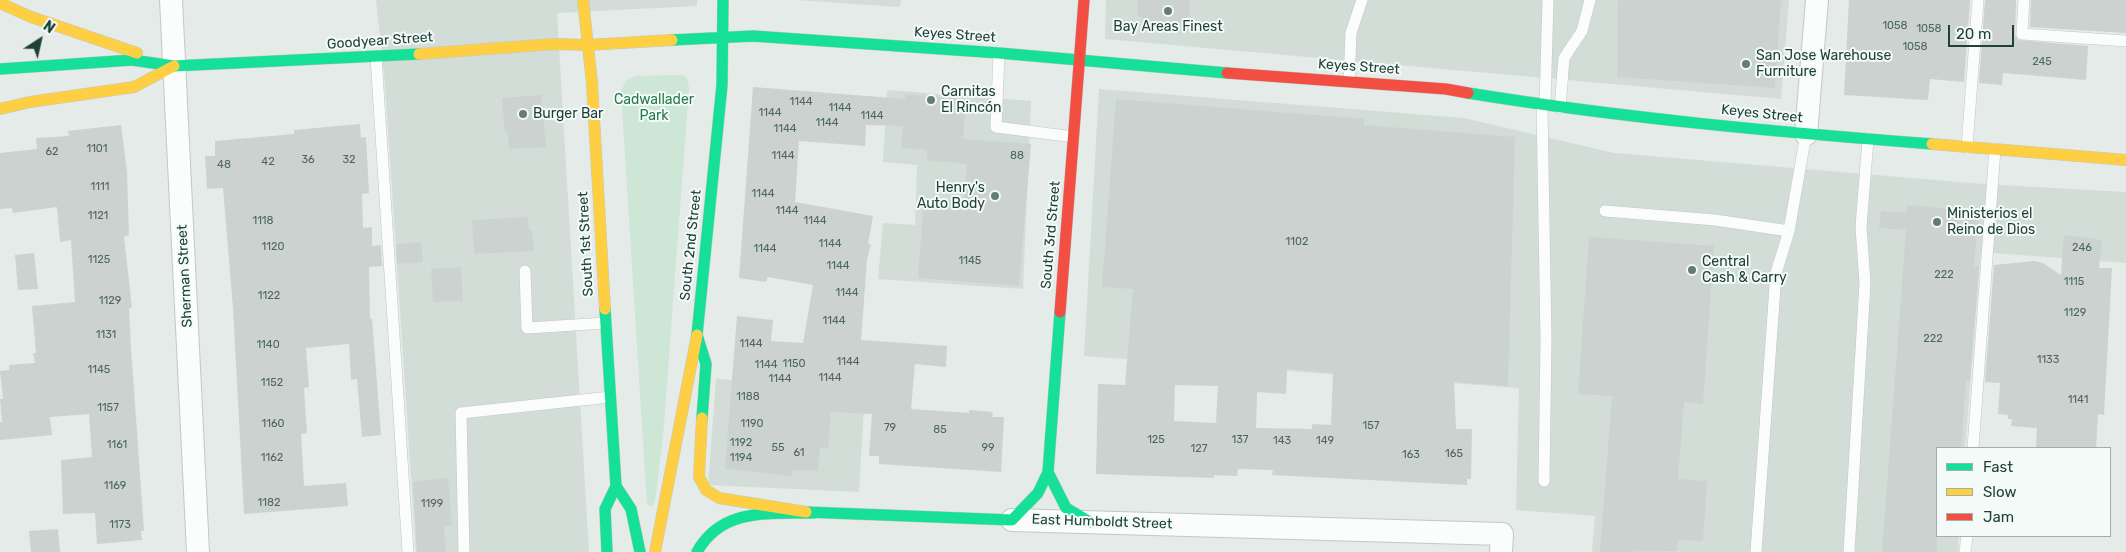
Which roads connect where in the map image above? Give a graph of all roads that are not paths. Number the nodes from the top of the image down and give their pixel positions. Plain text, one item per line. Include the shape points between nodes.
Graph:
1 (171, 0) edge
2 (583, 0) edge
3 (723, 0) edge
4 (1084, 0) edge
5 (1362, 0) edge
6 (1548, 0) edge
7 (1590, 0) edge
8 (1817, 0) edge
9 (1978, 0) edge
10 (2024, 0) edge
11 (0, 3) edge
12 (724, 38) junction
13 (2126, 41) edge
14 (588, 46) junction
15 (999, 53) junction
16 (376, 57) junction
17 (1080, 61) junction
18 (174, 66) junction
19 (0, 69) edge
20 (1349, 82) junction
21 (7, 97) dead end
22 (20, 103) junction
23 (1543, 104) junction
24 (1560, 108) junction
25 (0, 109) edge
26 (1806, 134) junction
27 (1074, 137) junction
28 (1868, 139) junction
29 (1967, 147) junction
30 (1995, 149) junction
31 (2126, 160) edge
32 (1605, 211) dead end
33 (1789, 232) junction
34 (525, 271) dead end
35 (606, 323) junction
36 (697, 335) junction
37 (610, 397) junction
38 (1973, 447) edge
39 (1048, 472) junction
40 (1544, 480) dead end
41 (616, 486) junction
42 (706, 490) joint
43 (814, 513) junction
44 (1012, 520) junction
45 (1090, 522) junction
46 (1967, 537) edge
47 (1502, 543) edge
48 (198, 552) edge
49 (408, 552) edge
50 (464, 552) edge
51 (607, 552) edge
52 (640, 552) edge
53 (655, 552) edge
54 (697, 552) edge
55 (1756, 552) edge
56 (1850, 552) edge
57 (1966, 552) edge

1 - 18 street, Sherman Street
2 - 14 main road, South 1st Street
3 - 12 main road, South 2nd Street
4 - 17 main road, South 3rd Street
5 - 20 lane via 1351,33
6 - 23 lane
7 - 24 lane via 1582,30 1564,58
8 - 26 street
9 - 29 lane
10 - 13 lane via 2022,34
11 - 18 main road via 31,17
12 - 14 main road, Keyes Street
12 - 15 main road, Keyes Street via 753,36
12 - 36 main road, South 2nd Street
14 - 16 main road, Goodyear Street via 554,44
14 - 35 main road, South 1st Street
15 - 17 main road, Keyes Street
15 - 27 lane via 996,127
16 - 18 main road, Goodyear Street
16 - 49 lane
17 - 20 main road, Keyes Street
17 - 27 main road, South 3rd Street
18 - 19 main road, Goodyear Street via 132,60
18 - 22 main road, Goodyear Street via 134,87
18 - 48 street, Sherman Street
20 - 23 main road, Keyes Street via 1446,89
21 - 22 main road
22 - 25 main road, Goodyear Street
23 - 24 main road, Keyes Street
23 - 40 lane
24 - 26 main road, Keyes Street
26 - 28 main road, Keyes Street
26 - 33 lane
27 - 39 main road, South 3rd Street
28 - 29 main road, Keyes Street
28 - 56 lane via 1860,227 1866,283
29 - 30 main road, Keyes Street
30 - 31 main road, Keyes Street
30 - 38 lane
32 - 33 lane via 1715,220
33 - 55 lane via 1776,273
34 - 35 lane via 527,328
35 - 37 main road, South 1st Street
36 - 42 main road, South 2nd Street via 706,364 699,458 700,477
36 - 53 main road
37 - 41 main road, South 1st Street
37 - 50 lane via 461,413
39 - 44 main road via 1038,492
39 - 45 main road via 1066,508
41 - 51 main road, South 1st Street via 605,509
41 - 52 main road, South 1st Street via 631,509
42 - 43 main road, East Humboldt Street via 734,502
43 - 44 main road, East Humboldt Street
43 - 54 main road via 728,521 702,538
44 - 45 street, East Humboldt Street
45 - 47 street, East Humboldt Street
46 - 57 lane

